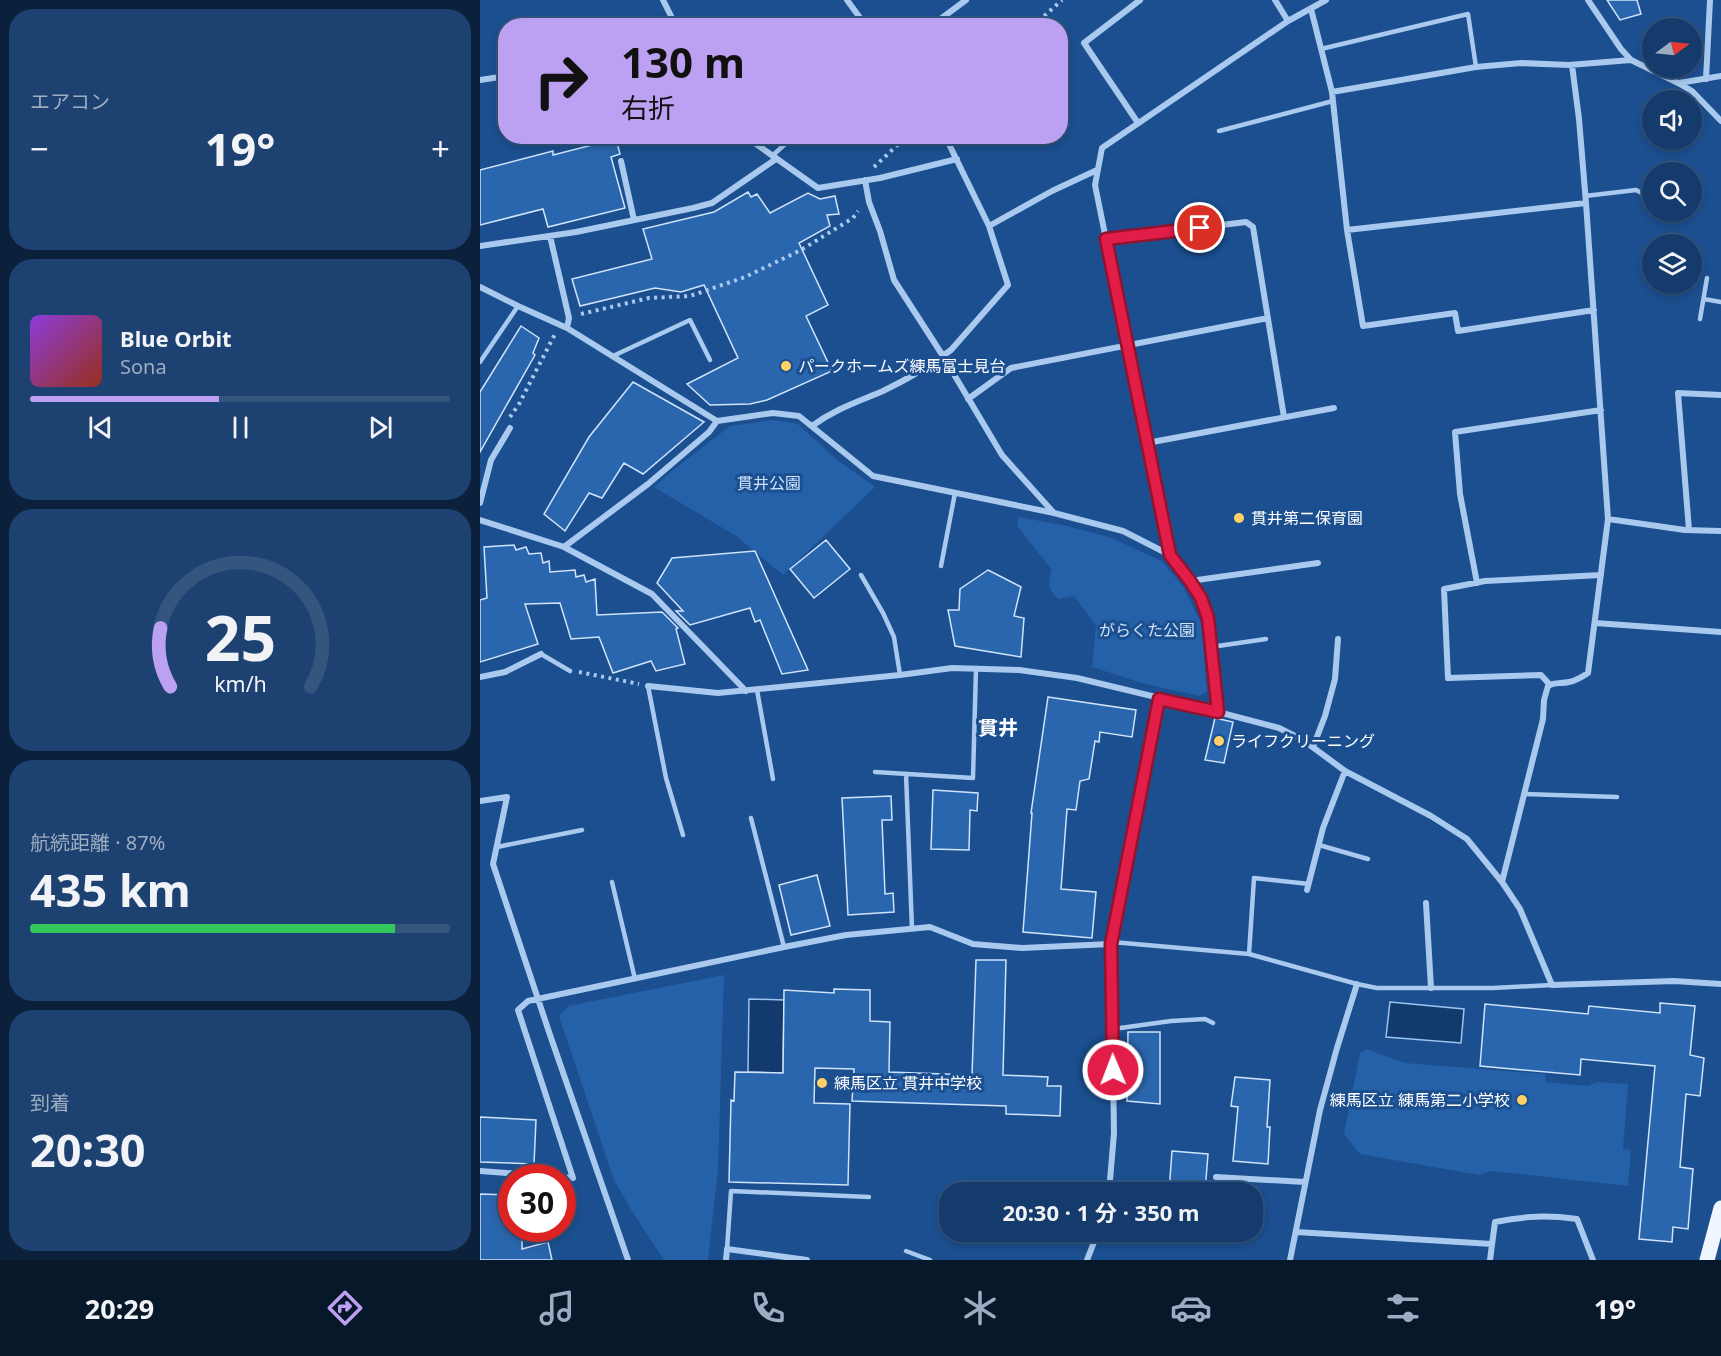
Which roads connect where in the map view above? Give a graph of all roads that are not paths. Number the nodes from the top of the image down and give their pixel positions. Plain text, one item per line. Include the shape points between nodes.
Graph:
1 (663, 0) edge
2 (847, 0) edge
3 (966, 0) edge
4 (1140, 0) edge
5 (1275, 0) edge
6 (1326, 0) edge
7 (1588, 0) edge
8 (1710, 0) edge
9 (1311, 9) junction
10 (672, 18) edge
11 (860, 18) edge
12 (942, 18) edge
13 (1288, 21) junction
14 (1322, 49) junction
15 (1631, 60) junction
16 (1572, 65) junction
17 (1476, 67) junction
18 (1721, 76) edge
19 (498, 77) edge
20 (1706, 79) junction
21 (480, 80) edge
22 (1678, 83) junction
23 (1332, 92) junction
24 (1333, 101) junction
25 (1721, 121) edge
26 (1138, 123) junction
27 (1219, 132) dead end
28 (756, 144) edge
29 (787, 144) edge
30 (949, 144) edge
31 (774, 158) junction
32 (957, 159) junction
33 (621, 161) dead end
34 (1097, 170) junction
35 (863, 181) junction
36 (1642, 193) edge
37 (1585, 199) junction
38 (634, 220) junction
39 (989, 226) junction
40 (1347, 230) junction
41 (550, 236) junction
42 (1106, 239) junction
43 (480, 246) edge
44 (1707, 278) dead end
45 (480, 287) edge
46 (1704, 299) junction
47 (1721, 302) edge
48 (518, 306) junction
49 (1594, 310) junction
50 (1268, 318) junction
51 (1700, 319) dead end
52 (567, 328) junction
53 (1128, 346) junction
54 (613, 356) junction
55 (943, 356) junction
56 (710, 360) dead end
57 (480, 362) edge
58 (1721, 395) edge
59 (968, 399) junction
60 (1334, 408) dead end
61 (1601, 410) junction
62 (1284, 417) junction
63 (717, 421) junction
64 (509, 425) road end
65 (812, 426) junction
66 (1147, 443) junction
67 (955, 493) junction
68 (480, 503) edge
69 (1053, 513) junction
70 (1608, 519) junction
71 (480, 520) edge
72 (1689, 530) junction
73 (1721, 531) edge
74 (564, 548) junction
75 (1170, 555) junction
76 (1318, 563) dead end
77 (941, 566) dead end
78 (861, 575) dead end
79 (1601, 575) junction
80 (1190, 581) junction
81 (1477, 583) junction
82 (1595, 623) junction
83 (1721, 632) edge
84 (1266, 639) dead end
85 (1338, 639) dead end
86 (1211, 647) junction
87 (541, 654) joint
88 (976, 668) junction
89 (570, 671) road end
90 (900, 675) junction
91 (480, 677) edge
92 (1550, 685) junction
93 (648, 686) joint
94 (758, 690) junction
95 (746, 691) junction
96 (1159, 699) junction
97 (1218, 712) junction
98 (1313, 747) junction
99 (1345, 771) junction
100 (875, 772) dead end
101 (906, 774) junction
102 (773, 779) dead end
103 (1524, 794) junction
104 (1617, 797) dead end
105 (480, 801) edge
106 (751, 818) dead end
107 (582, 830) dead end
108 (683, 835) dead end
109 (1319, 845) junction
110 (497, 847) junction
111 (1368, 859) dead end
112 (612, 882) dead end
113 (1502, 882) junction
114 (1308, 887) joint
115 (1426, 903) dead end
116 (912, 929) junction
117 (1112, 943) junction
118 (784, 947) junction
119 (1249, 954) junction
120 (635, 979) junction
121 (1357, 984) junction
122 (1721, 984) edge
123 (1552, 985) junction
124 (1431, 988) junction
125 (537, 998) junction
126 (1213, 1023) dead end
127 (1113, 1029) junction
128 (480, 1171) edge
129 (1216, 1176) dead end
130 (1111, 1182) edge
131 (1305, 1182) junction
132 (869, 1197) dead end
133 (1721, 1208) edge
134 (1296, 1232) junction
135 (1094, 1242) edge
136 (1492, 1244) junction
137 (727, 1249) junction
138 (906, 1251) dead end
139 (628, 1260) edge
140 (726, 1260) edge
141 (807, 1260) edge
142 (930, 1260) edge
143 (1087, 1260) edge
144 (1290, 1260) edge
145 (1490, 1260) edge
146 (1593, 1260) edge
147 (1707, 1260) edge

1 - 10 street
2 - 11 street
3 - 12 street
4 - 26 street via 1084,43
5 - 13 street
6 - 9 street
7 - 15 street
8 - 20 street
9 - 13 street
9 - 14 street
13 - 26 street
14 - 17 lane via 1468,14
14 - 23 street
15 - 16 street
15 - 22 street
16 - 17 street via 1521,63
16 - 37 street
17 - 23 street
18 - 20 street
19 - 21 street
20 - 22 street
22 - 25 street via 1692,91
23 - 24 street
24 - 27 lane
24 - 40 street
26 - 34 street via 1102,148
28 - 31 street
29 - 31 lane
30 - 32 street
31 - 35 street via 818,188
31 - 38 street via 712,203
32 - 35 street
32 - 39 street
33 - 38 street
34 - 39 street
34 - 42 street via 1095,184
35 - 55 street via 894,280
36 - 37 lane via 1636,190
37 - 40 street
37 - 49 street
38 - 41 street
39 - 55 street via 1008,285
40 - 49 street via 1363,326 1455,314 1458,331
41 - 43 street
41 - 52 street via 569,318
42 - 50 street via 1246,222 1253,227
42 - 53 street
44 - 46 lane
45 - 48 street
46 - 47 lane
46 - 51 lane
48 - 52 street
48 - 57 lane
49 - 61 street
50 - 53 street
50 - 62 street
52 - 54 street
53 - 59 street via 1011,368
53 - 66 street
54 - 56 lane via 690,320
54 - 63 street
55 - 59 street
55 - 65 street via 902,382 851,403
58 - 72 street via 1678,393
59 - 69 street via 1002,455
60 - 62 street
61 - 70 street
61 - 81 street via 1455,432 1460,494
62 - 66 street
63 - 65 street via 773,413 799,416
63 - 74 street via 648,484
64 - 68 street via 490,460
65 - 67 street via 873,476
66 - 75 street
67 - 69 street
67 - 77 lane
69 - 75 street via 1123,531
70 - 72 street
70 - 79 street
71 - 74 street
72 - 73 street
74 - 95 street via 652,594
75 - 80 street
76 - 80 street
78 - 90 lane via 894,637
79 - 81 street
79 - 82 street
80 - 86 street via 1208,618
81 - 92 street via 1444,589 1448,678 1541,675
82 - 83 street
82 - 92 street via 1588,673
84 - 86 lane
85 - 98 street via 1335,679
86 - 97 street
87 - 89 lane
87 - 91 street via 506,672
88 - 90 street
88 - 96 street via 1077,678
88 - 101 lane via 973,778
90 - 94 street
92 - 103 street
93 - 95 street via 718,693
93 - 108 lane via 666,778
94 - 95 street
94 - 102 lane
96 - 97 street
96 - 117 street
97 - 98 street via 1279,728
98 - 99 street
99 - 109 street
99 - 113 street via 1467,839
100 - 101 lane
101 - 116 lane
103 - 104 lane
103 - 113 street
105 - 110 street via 507,797
106 - 118 lane
107 - 110 lane
109 - 111 lane
109 - 114 street
110 - 125 street via 494,864
112 - 120 lane
113 - 123 street via 1520,909
114 - 119 lane via 1254,879
115 - 124 street
116 - 117 street via 930,927 973,944 1022,948
116 - 118 street via 846,935
117 - 119 lane
117 - 127 street
118 - 120 street
119 - 121 lane
120 - 125 street
121 - 124 lane
121 - 131 street via 1320,1110
122 - 123 street via 1674,981
123 - 124 lane
125 - 128 street via 528,1000 518,1010 573,1178
125 - 139 street
126 - 127 lane via 1205,1019 1171,1021
127 - 130 street
129 - 131 street
131 - 134 street
132 - 137 lane via 730,1191
133 - 147 main road
134 - 136 street
134 - 144 street
135 - 143 street
136 - 145 street
136 - 146 street via 1495,1222 1524,1216 1577,1219
137 - 140 street
137 - 141 street
138 - 142 lane

